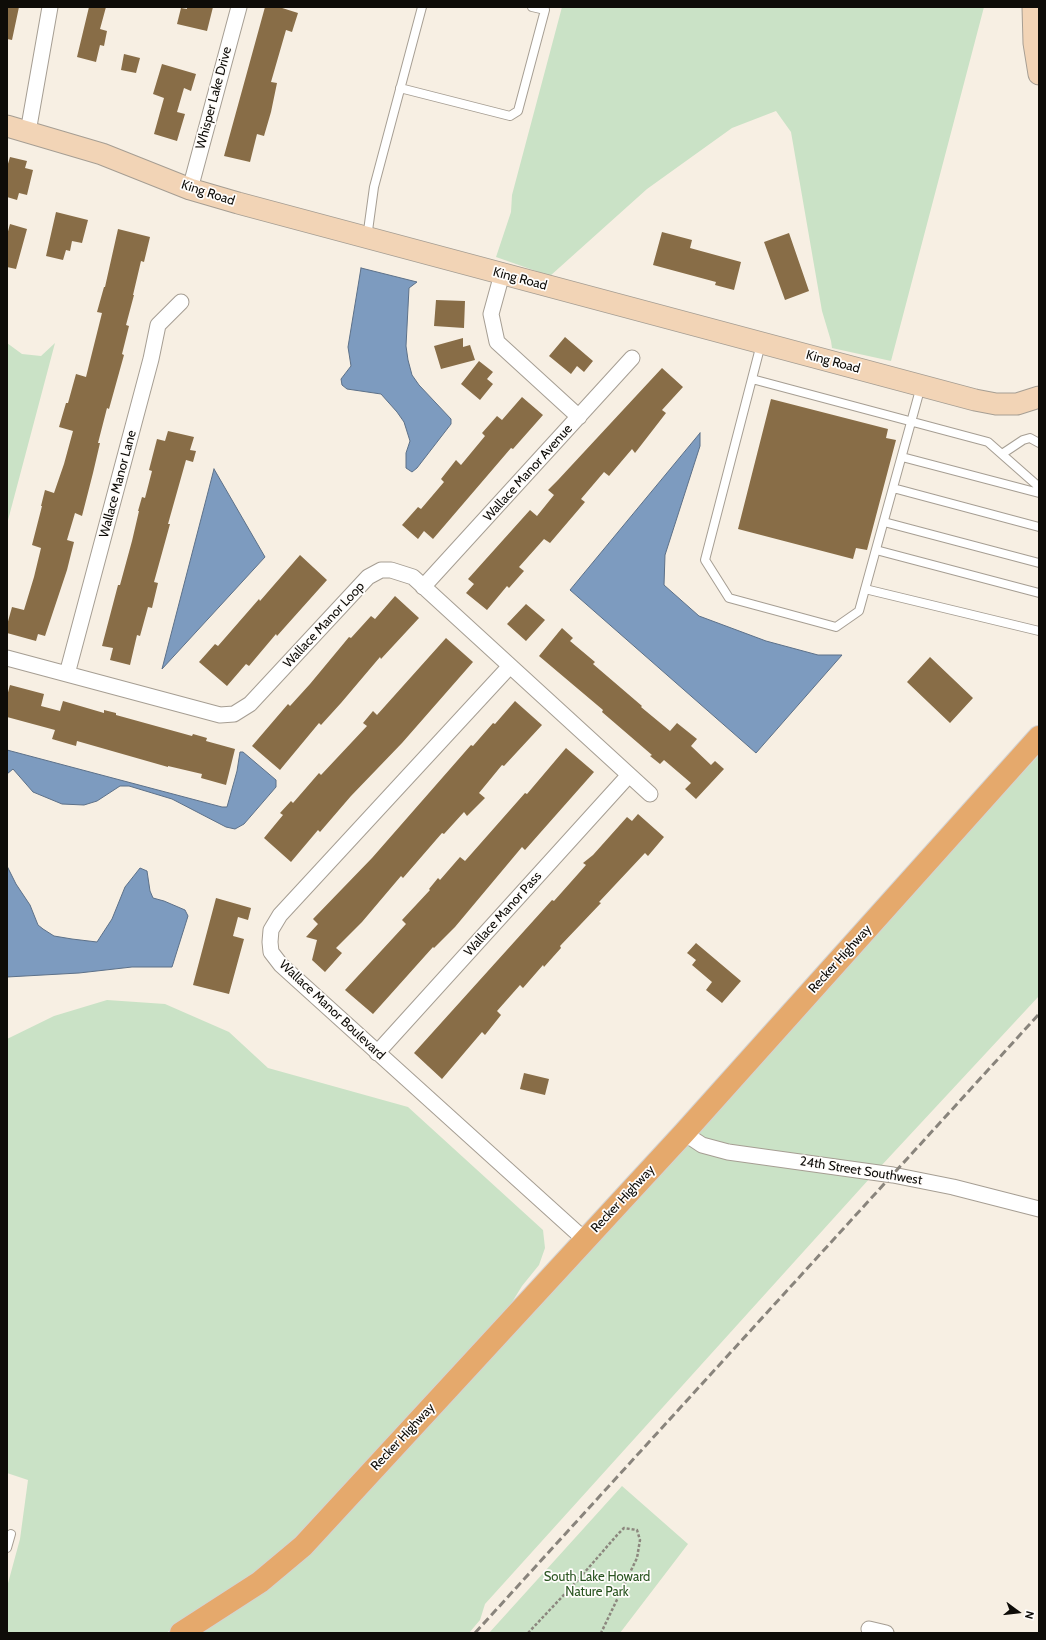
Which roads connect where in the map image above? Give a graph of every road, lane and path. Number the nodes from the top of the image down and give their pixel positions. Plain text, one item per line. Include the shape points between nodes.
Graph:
1 (50, 7) edge
2 (239, 7) edge
3 (422, 7) edge
4 (532, 7) edge
5 (1033, 7) edge
6 (1039, 74) edge
7 (400, 88) junction
8 (7, 126) edge
9 (28, 132) junction
10 (190, 189) junction
11 (367, 238) junction
12 (502, 274) junction
13 (181, 302) dead end
14 (761, 344) junction
15 (632, 358) dead end
16 (752, 379) junction
17 (922, 386) junction
18 (1039, 396) edge
19 (579, 417) junction
20 (911, 422) junction
21 (1039, 442) edge
22 (1002, 454) junction
23 (902, 457) junction
24 (1039, 487) edge
25 (893, 488) junction
26 (1039, 493) edge
27 (884, 522) junction
28 (1039, 527) edge
29 (876, 550) junction
30 (1039, 563) edge
31 (424, 587) junction
32 (865, 589) junction
33 (1039, 592) edge
34 (1039, 631) edge
35 (7, 658) edge
36 (510, 666) junction
37 (67, 674) junction
38 (1039, 737) edge
39 (629, 775) junction
40 (650, 794) dead end
41 (377, 1052) junction
42 (684, 1133) junction
43 (1039, 1209) edge
44 (585, 1240) junction
45 (10, 1534) dead end
46 (7, 1548) edge
47 (869, 1629) dead end
48 (181, 1633) edge
49 (528, 1633) edge
50 (602, 1633) edge
51 (886, 1633) edge

1 - 9 street
2 - 10 street, Whisper Lake Drive
3 - 7 lane
4 - 7 lane via 545,10 518,111 510,116
5 - 6 street via 1034,43
7 - 11 lane via 374,187
8 - 9 street, King Road
9 - 10 street, King Road via 102,154
10 - 11 street, King Road
11 - 12 street, King Road
12 - 14 street, King Road
12 - 19 street via 491,314 497,342
13 - 37 street, Wallace Manor Lane via 158,325
14 - 16 lane
14 - 17 street, King Road
15 - 19 street, Wallace Manor Avenue
16 - 20 lane
16 - 32 lane via 704,560 729,598 836,627 859,610
17 - 18 street, King Road via 996,404 1017,404
17 - 20 lane
19 - 31 street, Wallace Manor Avenue
20 - 22 lane via 988,442
20 - 23 lane
21 - 22 lane via 1030,438 1023,440
22 - 24 lane
23 - 25 lane
23 - 26 lane
25 - 27 lane
25 - 28 lane
27 - 29 lane
27 - 30 lane
29 - 32 lane
29 - 33 lane
31 - 36 street, Wallace Manor Loop
31 - 37 street, Wallace Manor Loop via 412,577 391,570 381,570 368,577 250,704 234,714 220,716
32 - 34 lane
35 - 37 street, Wallace Manor Loop
36 - 39 street, Wallace Manor Loop
36 - 41 street, Wallace Manor Boulevard via 280,915 271,930 271,952 281,965
38 - 42 main road, Recker Highway
39 - 40 street, Wallace Manor Loop
39 - 41 street, Wallace Manor Pass
41 - 44 street, Wallace Manor Boulevard
42 - 43 street, 24th Street Southwest via 702,1145 728,1152 892,1175 953,1187
42 - 44 main road, Recker Highway
44 - 48 main road, Recker Highway via 303,1546 260,1582
45 - 46 lane
47 - 51 street
49 - 50 path via 624,1528 636,1530 640,1540 637,1558

